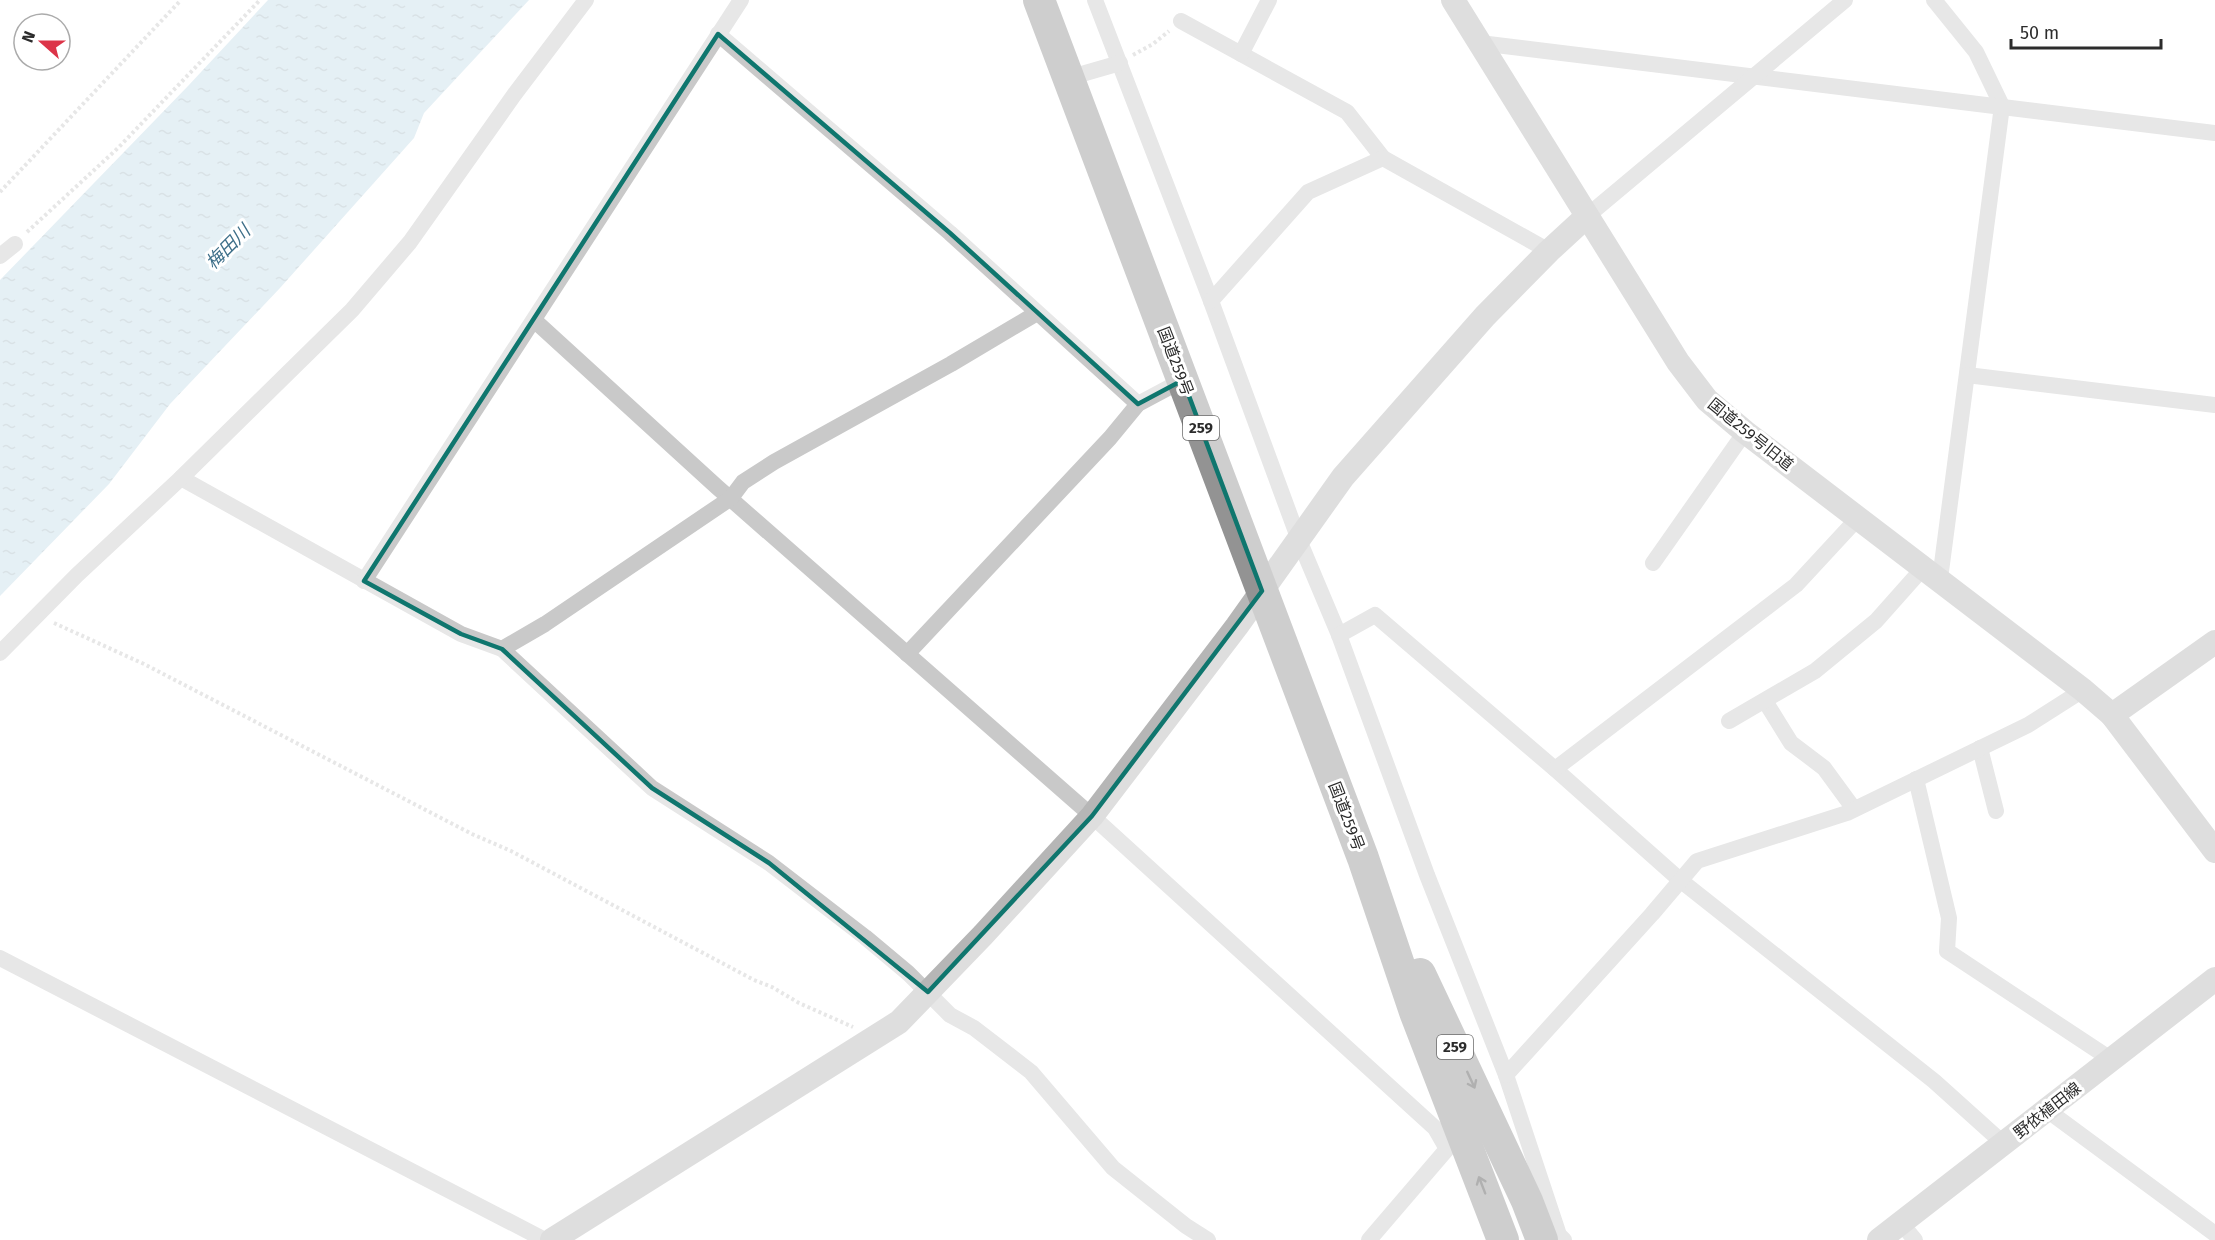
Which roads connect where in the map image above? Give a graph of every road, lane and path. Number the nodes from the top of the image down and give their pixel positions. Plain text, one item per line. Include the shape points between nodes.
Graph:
1 (181, 0) edge
2 (260, 0) edge
3 (586, 0) edge
4 (741, 0) edge
5 (1039, 0) edge
6 (1095, 0) edge
7 (1269, 0) edge
8 (1453, 0) edge
9 (1845, 0) edge
10 (1934, 0) edge
11 (1181, 21) joint
12 (718, 34) junction
13 (1480, 43) junction
14 (1241, 54) junction
15 (1120, 63) junction
16 (1068, 78) junction
17 (1753, 78) junction
18 (2002, 106) junction
19 (2215, 134) edge
20 (1383, 158) junction
21 (0, 192) edge
22 (1586, 217) junction
23 (15, 244) joint
24 (1549, 251) junction
25 (0, 256) edge
26 (1211, 301) junction
27 (1037, 313) junction
28 (534, 320) junction
29 (1966, 375) junction
30 (1183, 380) junction
31 (1138, 404) junction
32 (2215, 405) edge
33 (1744, 432) junction
34 (181, 478) junction
35 (731, 498) junction
36 (1858, 518) junction
37 (1299, 540) junction
38 (1653, 563) dead end
39 (1932, 573) junction
40 (364, 581) junction
41 (1262, 591) junction
42 (37, 616) junction
43 (1339, 635) junction
44 (2215, 642) edge
45 (502, 649) junction
46 (0, 653) edge
47 (907, 654) junction
48 (2083, 690) junction
49 (1765, 701) junction
50 (2112, 715) junction
51 (1730, 722) dead end
52 (1980, 748) junction
53 (1555, 769) junction
54 (1917, 778) junction
55 (1854, 809) junction
56 (1996, 812) dead end
57 (1092, 816) junction
58 (2215, 851) edge
59 (1363, 858) junction
60 (1680, 880) junction
61 (0, 958) edge
62 (2215, 979) edge
63 (928, 992) junction
64 (875, 1037) junction
65 (2112, 1060) junction
66 (1506, 1075) junction
67 (2047, 1110) junction
68 (2004, 1144) junction
69 (1908, 1232) edge
70 (2215, 1234) edge
71 (545, 1240) edge
72 (552, 1240) edge
73 (1208, 1240) edge
74 (1369, 1240) edge
75 (1503, 1240) edge
76 (1542, 1240) edge
77 (1564, 1240) edge
78 (1879, 1240) edge

1 - 21 path
2 - 23 path via 118,148
3 - 34 street via 403,251 352,310
4 - 12 street
5 - 16 highway, 国道259号 / 259
6 - 15 street
7 - 14 street
8 - 13 street, 国道259号旧道
9 - 17 street
10 - 18 street via 1976,52
11 - 14 street
11 - 15 path via 1153,44
12 - 27 street
12 - 28 street
13 - 17 street
13 - 22 street, 国道259号旧道
14 - 20 street via 1347,112
15 - 16 street
15 - 26 street
16 - 30 highway, 国道259号 / 259
17 - 18 street
17 - 22 street
18 - 19 street
18 - 29 street
20 - 24 street
20 - 26 street via 1308,192
22 - 24 street
22 - 33 street, 国道259号旧道 via 1678,362 1707,400
23 - 25 street
24 - 37 street via 1485,316 1342,477
26 - 37 street
27 - 31 street
27 - 35 street via 774,462 743,482
28 - 35 street
28 - 40 street
29 - 32 street
29 - 39 street
30 - 31 street
30 - 41 highway, 国道259号 / 259
31 - 47 street
33 - 36 street, 国道259号旧道
33 - 38 street
34 - 40 street
34 - 42 street
35 - 45 street
35 - 47 street
36 - 39 street, 国道259号旧道
36 - 53 street via 1796,585
37 - 41 street
37 - 43 street
39 - 48 street, 国道259号旧道
39 - 49 street via 1815,671
40 - 45 street via 461,634
41 - 57 street
41 - 59 highway, 国道259号 / 259
42 - 46 street
42 - 64 path via 144,663 754,980
43 - 53 street via 1375,615
43 - 66 street
44 - 50 street
45 - 63 street via 652,788 769,863
47 - 57 street
48 - 50 street, 国道259号旧道
48 - 52 street via 2028,725
49 - 51 street
49 - 55 street via 1791,743 1824,768
50 - 58 street
52 - 54 street
52 - 56 street
53 - 60 street
54 - 55 street
54 - 65 street via 1949,918 1947,951
55 - 60 street via 1697,861
57 - 63 street
57 - 74 street via 1435,1128 1447,1149
75 -> 59 highway, 国道259号 / 259 via 1415,1011
59 -> 76 highway, 国道259号 / 259 via 1440,1013
60 - 66 street
60 - 68 street via 1934,1081
61 - 71 street
62 - 65 street, 野依植田線
63 - 64 street via 899,1022
63 - 73 street via 950,1015 974,1028 1031,1072 1113,1168
64 - 72 street
65 - 67 street, 野依植田線
66 - 77 street via 1559,1236
67 - 68 street, 野依植田線
67 - 70 street
68 - 69 street, 野依植田線
69 - 78 street, 野依植田線

